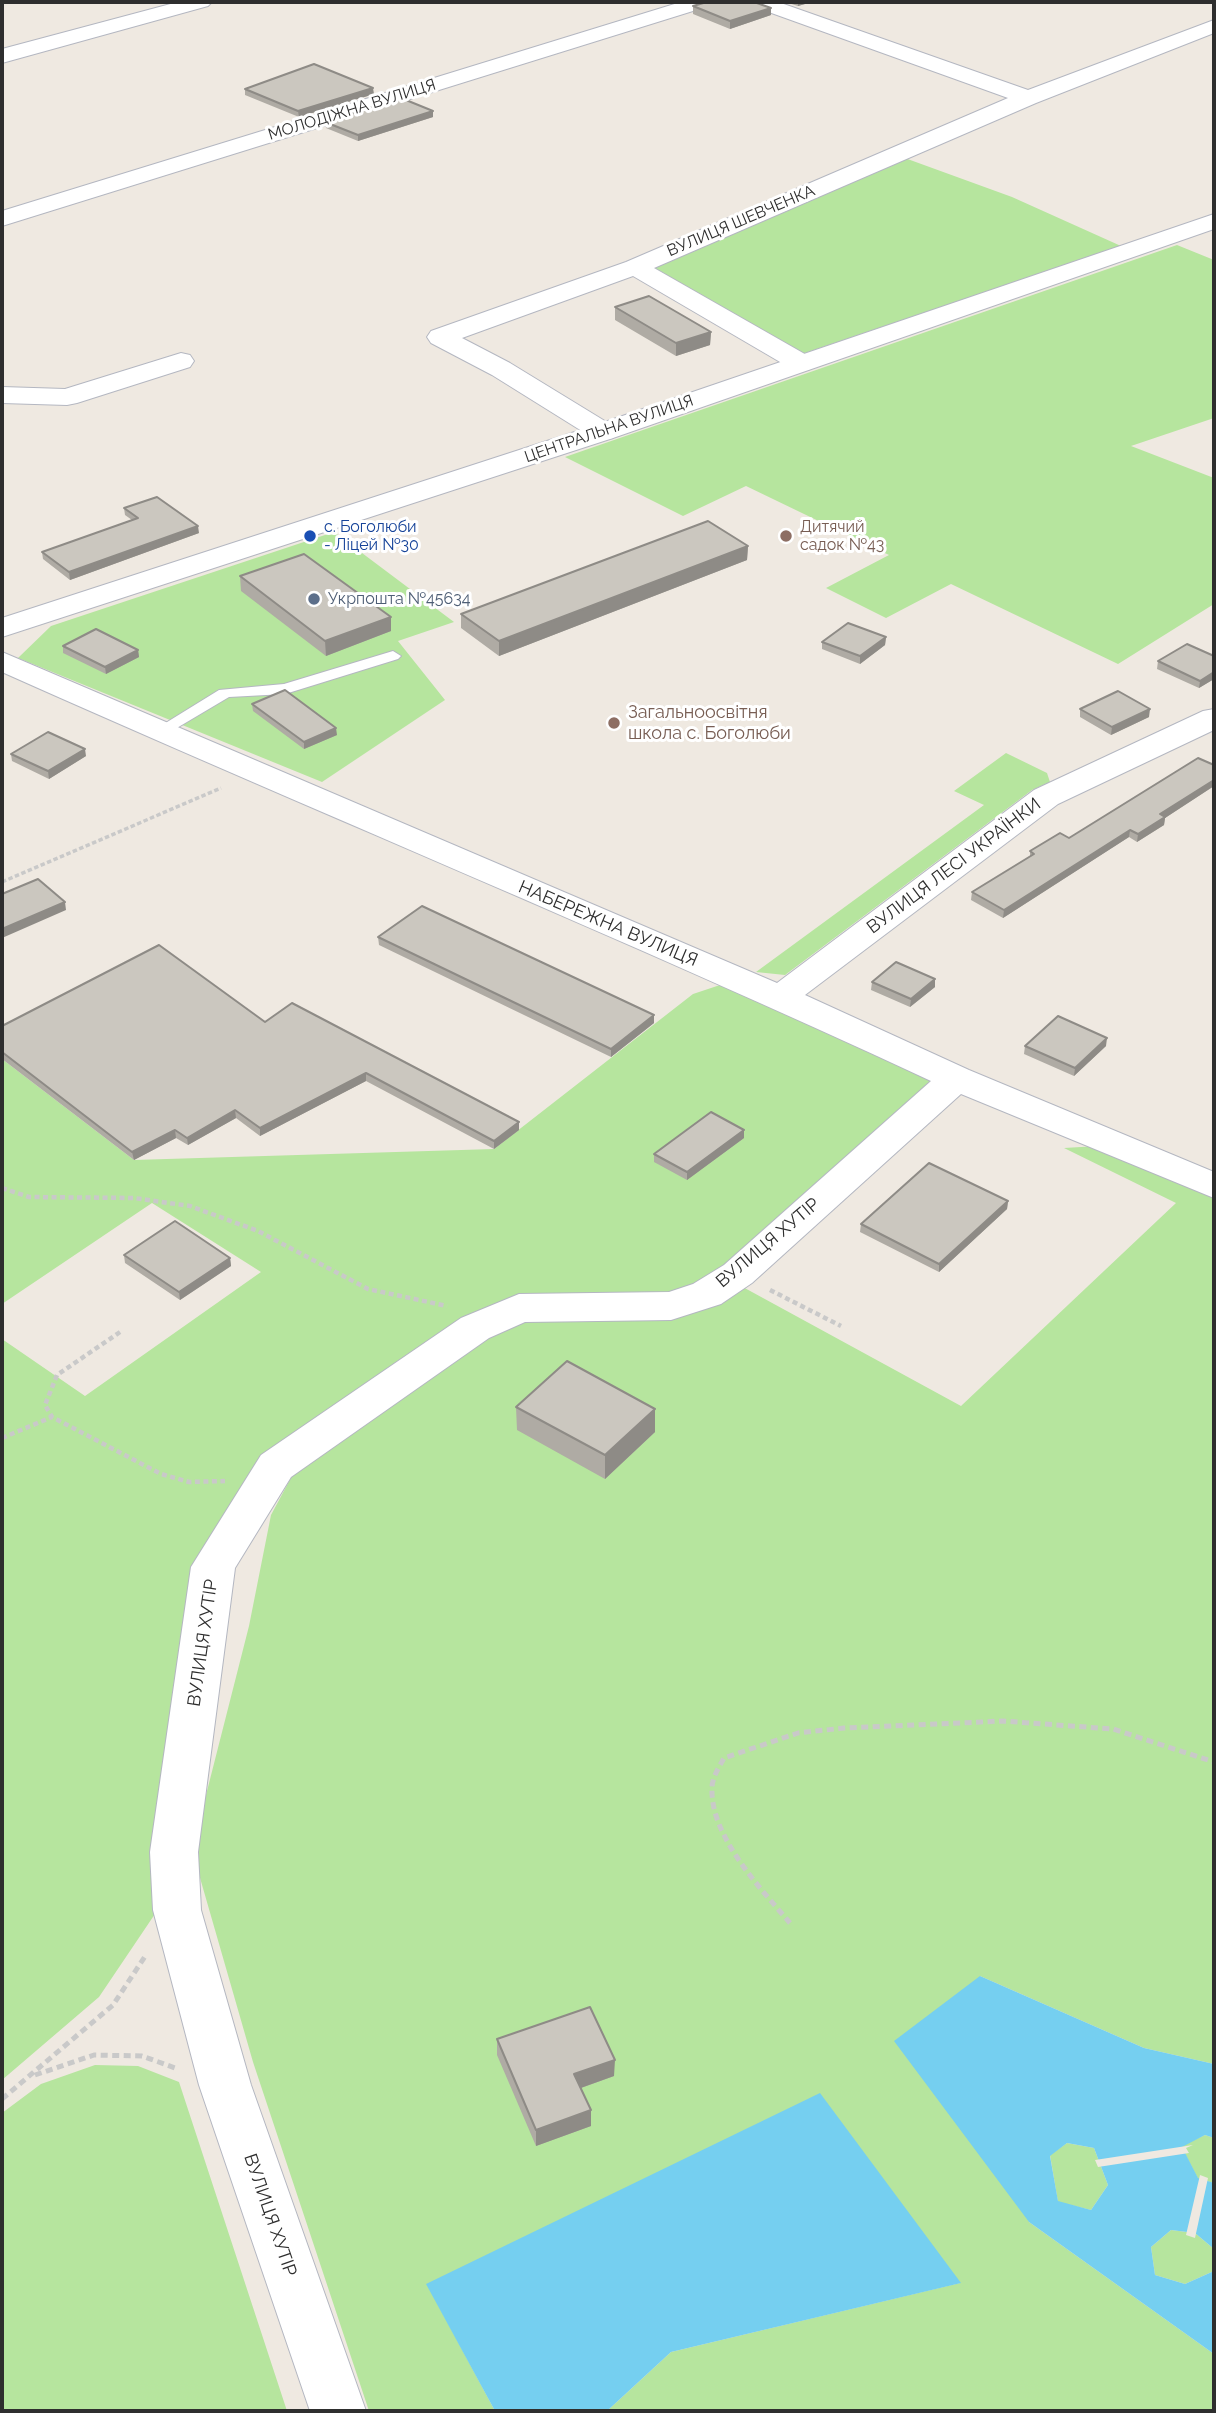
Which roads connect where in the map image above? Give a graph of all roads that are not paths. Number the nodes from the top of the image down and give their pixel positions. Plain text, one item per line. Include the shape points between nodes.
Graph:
1 (201, 2) edge
2 (702, 2) edge
3 (759, 2) edge
4 (1214, 26) edge
5 (2, 56) edge
6 (1028, 98) junction
7 (2, 219) edge
8 (1214, 221) edge
9 (635, 267) junction
10 (181, 361) dead end
11 (801, 363) junction
12 (2, 395) edge
13 (603, 432) junction
14 (2, 628) edge
15 (393, 656) dead end
16 (2, 661) edge
17 (1214, 718) edge
18 (159, 732) junction
19 (780, 997) junction
20 (956, 1078) junction
21 (1214, 1186) edge
22 (338, 2411) edge

1 - 5 street
2 - 7 street, МОЛОДІЖНА ВУЛИЦЯ
3 - 6 street
4 - 6 street, ВУЛИЦЯ ШЕВЧЕНКА
6 - 9 street, ВУЛИЦЯ ШЕВЧЕНКА
8 - 11 street, ЦЕНТРАЛЬНА ВУЛИЦЯ
9 - 11 street
9 - 13 street, ВУЛИЦЯ ШЕВЧЕНКА via 440,337
10 - 12 street via 67,397
11 - 13 street, ЦЕНТРАЛЬНА ВУЛИЦЯ
13 - 14 street, ЦЕНТРАЛЬНА ВУЛИЦЯ
15 - 18 lane via 285,689 225,693
16 - 18 street, НАБЕРЕЖНА ВУЛИЦЯ
17 - 19 street, ВУЛИЦЯ ЛЕСІ УКРАЇНКИ via 1046,797
18 - 19 street, НАБЕРЕЖНА ВУЛИЦЯ
19 - 20 street, НАБЕРЕЖНА ВУЛИЦЯ
20 - 21 street, НАБЕРЕЖНА ВУЛИЦЯ
20 - 22 street, ВУЛИЦЯ ХУТІР via 738,1274 707,1294 671,1306 519,1308 475,1328 276,1466 213,1567 174,1852 177,1910 225,2085

